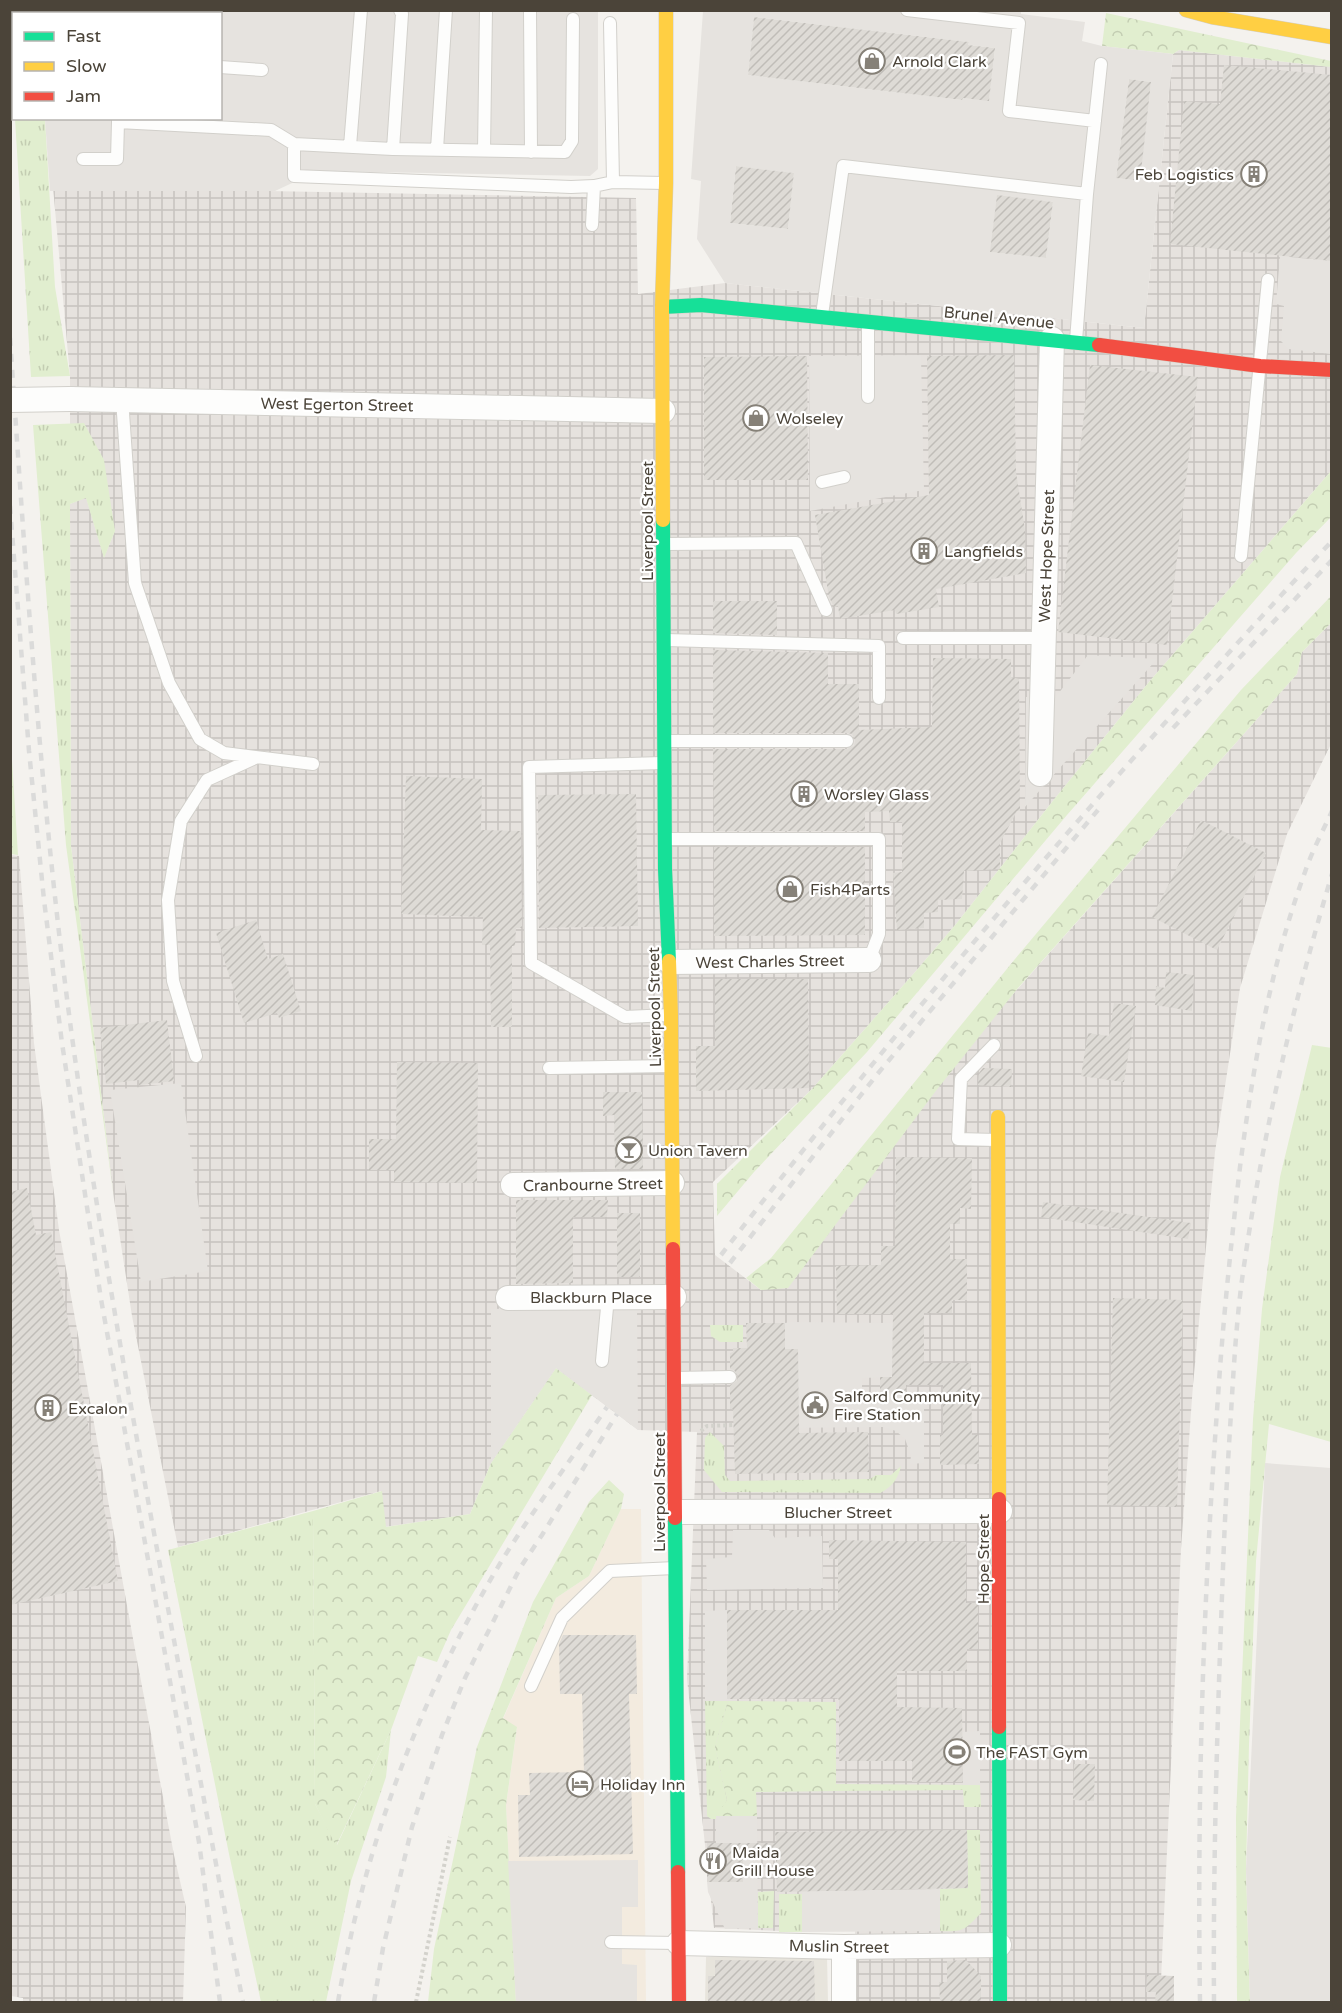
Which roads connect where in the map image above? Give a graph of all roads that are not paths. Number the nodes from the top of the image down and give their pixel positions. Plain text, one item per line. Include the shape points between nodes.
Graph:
1 (361, 10) edge
2 (400, 10) edge
3 (446, 10) edge
4 (486, 10) edge
5 (666, 10) edge
6 (907, 10) edge
7 (1185, 10) edge
8 (530, 11) edge
9 (573, 19) dead end
10 (610, 23) dead end
11 (1332, 37) edge
12 (1101, 64) dead end
13 (222, 67) edge
14 (262, 70) dead end
15 (118, 120) edge
16 (1095, 121) junction
17 (294, 144) junction
18 (350, 146) junction
19 (393, 149) junction
20 (437, 149) junction
21 (484, 151) junction
22 (531, 152) junction
23 (83, 159) dead end
24 (613, 182) junction
25 (666, 183) junction
26 (594, 186) junction
27 (1087, 194) junction
28 (592, 225) dead end
29 (1268, 280) dead end
30 (662, 307) junction
31 (822, 316) junction
32 (868, 321) junction
33 (1064, 340) junction
34 (1260, 366) junction
35 (1332, 370) edge
36 (868, 397) dead end
37 (122, 399) junction
38 (10, 400) edge
39 (663, 411) junction
40 (844, 477) dead end
41 (822, 482) dead end
42 (664, 544) junction
43 (1241, 556) dead end
44 (826, 610) dead end
45 (903, 638) dead end
46 (1044, 638) junction
47 (664, 640) junction
48 (879, 698) dead end
49 (665, 741) junction
50 (847, 741) dead end
51 (256, 757) junction
52 (665, 763) junction
53 (313, 764) dead end
54 (1040, 774) dead end
55 (665, 839) junction
56 (869, 960) joint
57 (670, 962) junction
58 (671, 1015) junction
59 (994, 1045) dead end
60 (195, 1056) dead end
61 (672, 1066) junction
62 (549, 1068) dead end
63 (998, 1117) dead end
64 (998, 1140) junction
65 (672, 1184) junction
66 (513, 1185) dead end
67 (608, 1297) junction
68 (674, 1297) junction
69 (508, 1298) dead end
70 (602, 1361) dead end
71 (730, 1377) dead end
72 (675, 1378) junction
73 (1000, 1511) junction
74 (676, 1512) junction
75 (676, 1568) junction
76 (531, 1686) dead end
77 (611, 1942) dead end
78 (679, 1943) junction
79 (999, 1945) junction
80 (844, 1947) junction
81 (679, 2002) edge
82 (844, 2002) edge
83 (1000, 2002) edge

1 - 18 lane
2 - 19 lane
3 - 20 lane
4 - 21 lane
5 - 25 main road, Liverpool Street
6 - 16 lane via 1019,23 1009,111
7 - 11 main road
8 - 22 lane
9 - 22 lane via 572,141 565,152
10 - 24 lane
12 - 16 lane
13 - 14 lane
15 - 17 lane via 271,130
15 - 23 lane via 117,159
16 - 27 lane
17 - 18 lane
17 - 26 lane via 294,176
18 - 19 lane
19 - 20 lane
20 - 21 lane
21 - 22 lane
24 - 25 lane
24 - 26 lane
25 - 30 main road, Liverpool Street
26 - 28 lane
27 - 31 lane via 843,166
27 - 33 lane
29 - 34 lane
30 - 31 main road, Brunel Avenue via 701,305
30 - 39 main road, Liverpool Street
31 - 32 main road, Brunel Avenue
32 - 33 main road, Brunel Avenue
32 - 36 lane
33 - 34 main road, Brunel Avenue
33 - 46 street, West Hope Street
34 - 35 main road, Brunel Avenue
34 - 43 lane
37 - 38 street, West Egerton Street, bridge
37 - 39 street, West Egerton Street
37 - 51 lane via 135,583 169,683 200,739 224,753
39 - 42 main road, Liverpool Street
40 - 41 lane
42 - 44 lane via 796,543
42 - 47 main road, Liverpool Street
45 - 46 lane
46 - 54 street, West Hope Street
47 - 48 lane via 879,646
47 - 49 main road, Liverpool Street
49 - 50 lane
49 - 52 main road, Liverpool Street
51 - 53 lane
51 - 60 lane via 207,780 181,821 168,900 173,981
52 - 55 main road, Liverpool Street
52 - 58 lane via 528,767 531,963 626,1017
55 - 56 lane via 879,839 879,934
55 - 57 main road, Liverpool Street
56 - 57 street, West Charles Street
57 - 58 main road, Liverpool Street
58 - 61 main road, Liverpool Street
59 - 64 lane via 961,1079 957,1139
61 - 62 lane
61 - 65 main road, Liverpool Street
63 - 64 main road, Hope Street
64 - 73 main road, Hope Street
65 - 66 street, Cranbourne Street
65 - 68 main road, Liverpool Street
67 - 68 street, Blackburn Place
67 - 69 street, Blackburn Place
67 - 70 lane
68 - 72 main road, Liverpool Street
71 - 72 lane
72 - 74 main road, Liverpool Street
73 - 74 street, Blucher Street
73 - 79 main road, Hope Street
74 - 75 main road, Liverpool Street
75 - 76 lane via 610,1571 562,1618
75 - 78 main road, Liverpool Street
77 - 78 lane
78 - 80 street, Muslin Street
78 - 81 main road, Liverpool Street
79 - 80 street, Muslin Street
79 - 83 main road, Hope Street
80 - 82 street

